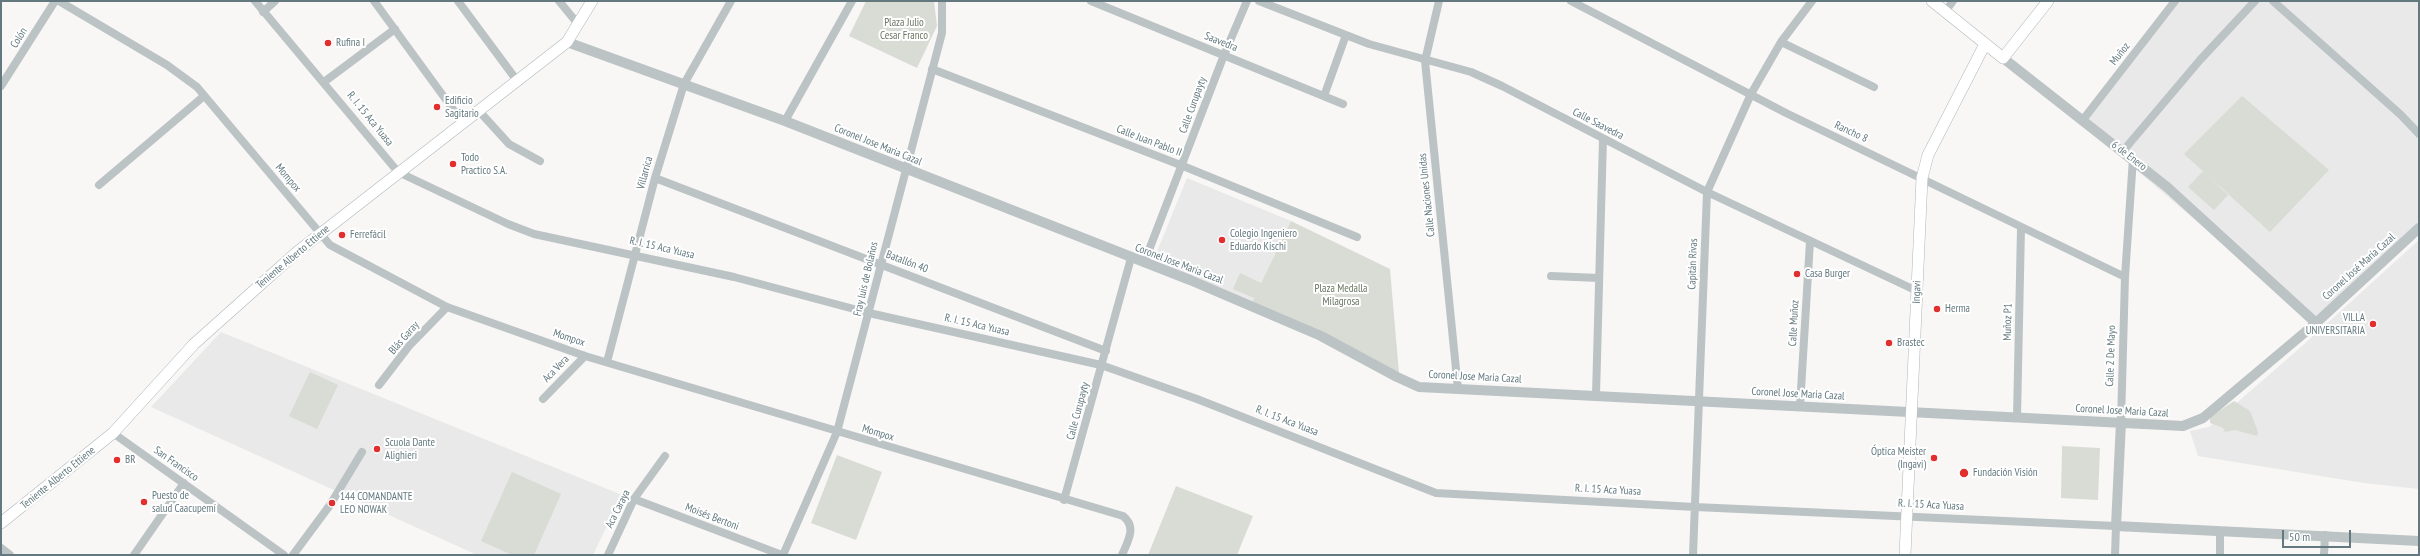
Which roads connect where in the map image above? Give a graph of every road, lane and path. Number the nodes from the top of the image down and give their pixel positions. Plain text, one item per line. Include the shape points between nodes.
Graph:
1 (55, 1) edge
2 (59, 1) edge
3 (254, 1) edge
4 (275, 1) edge
5 (374, 1) edge
6 (458, 1) edge
7 (559, 1) edge
8 (592, 1) edge
9 (731, 1) edge
10 (852, 1) edge
11 (942, 1) edge
12 (1090, 1) edge
13 (1247, 1) edge
14 (1259, 1) edge
15 (1438, 1) edge
16 (1571, 1) edge
17 (1812, 1) edge
18 (1932, 1) edge
19 (1953, 1) edge
20 (2048, 1) edge
21 (2175, 1) edge
22 (2255, 1) edge
23 (2272, 1) edge
24 (263, 12) junction
25 (1946, 12) junction
26 (578, 24) junction
27 (394, 29) junction
28 (1346, 36) junction
29 (567, 42) junction
30 (1781, 42) junction
31 (1985, 44) junction
32 (1224, 55) junction
33 (2003, 58) junction
34 (1425, 61) junction
35 (932, 69) junction
36 (324, 82) junction
37 (518, 82) junction
38 (684, 84) junction
39 (1, 86) edge
40 (1874, 87) dead end
41 (1750, 94) junction
42 (204, 96) junction
43 (1324, 96) junction
44 (1343, 104) dead end
45 (479, 111) junction
46 (785, 121) junction
47 (2082, 121) junction
48 (463, 123) junction
49 (2419, 134) edge
50 (1603, 139) junction
51 (2123, 151) junction
52 (2133, 158) junction
53 (540, 161) dead end
54 (1183, 166) junction
55 (904, 168) junction
56 (398, 172) junction
57 (655, 178) junction
58 (1922, 178) junction
59 (99, 185) dead end
60 (1707, 192) junction
61 (2021, 228) junction
62 (2419, 228) edge
63 (321, 233) junction
64 (1357, 236) dead end
65 (1810, 241) junction
66 (635, 254) junction
67 (1131, 258) junction
68 (881, 263) junction
69 (1144, 263) junction
70 (1552, 276) dead end
71 (2125, 277) junction
72 (1599, 278) junction
73 (1917, 292) junction
74 (447, 307) junction
75 (869, 313) junction
76 (2316, 323) junction
77 (1106, 351) junction
78 (585, 356) junction
79 (607, 362) junction
80 (1102, 365) junction
81 (380, 385) dead end
82 (1458, 388) junction
83 (1596, 396) junction
84 (544, 398) dead end
85 (1699, 401) junction
86 (1800, 406) junction
87 (1912, 411) junction
88 (2017, 417) junction
89 (2120, 422) junction
90 (837, 432) junction
91 (113, 433) junction
92 (362, 452) dead end
93 (665, 456) dead end
94 (184, 483) junction
95 (634, 499) junction
96 (1064, 500) junction
97 (1695, 507) junction
98 (1908, 515) junction
99 (1, 523) edge
100 (2116, 526) junction
101 (2220, 531) junction
102 (2325, 535) junction
103 (2419, 541) edge
104 (1, 548) edge
105 (10, 555) edge
106 (134, 555) edge
107 (284, 555) edge
108 (293, 555) edge
109 (608, 555) edge
110 (782, 555) edge
111 (1122, 555) edge
112 (1693, 555) edge
113 (1905, 555) edge
114 (2115, 555) edge
115 (2220, 555) edge
116 (2324, 555) edge

1 - 39 street, Colón
2 - 42 street, Mompox via 167,65 197,87
3 - 24 street, R. I. 15 Aca Yuasa
4 - 24 street
5 - 27 street
6 - 37 street
7 - 26 street
8 - 26 main road, Teniente Alberto Ettiene
9 - 38 street, Villarrica
10 - 46 street
11 - 35 street, Fray luis de Bolaños via 942,33
12 - 32 street, Saavedra
13 - 32 street, Calle Curupayty
14 - 28 street, Calle Saavedra
15 - 34 street, Calle Naciones Unidas
16 - 41 street, Rancho 8
17 - 30 street, Capitán Rivas
18 - 25 main road, 6 de Enero
19 - 25 street
20 - 33 main road
21 - 47 street, Muñoz
22 - 51 street via 2200,60
23 - 49 street via 2401,115
24 - 36 street, R. I. 15 Aca Yuasa
25 - 31 main road, 6 de Enero
26 - 29 main road, Teniente Alberto Ettiene
27 - 36 street
27 - 48 street
28 - 34 street, Calle Saavedra
28 - 43 street
29 - 37 main road, Teniente Alberto Ettiene
29 - 38 street, Coronel Jose Maria Cazal
30 - 40 street
30 - 41 street, Capitán Rivas
31 - 33 main road, 6 de Enero
31 - 58 main road, Ingavi via 1928,155
32 - 43 street, Saavedra
32 - 54 street, Calle Curupayty
33 - 47 street, 6 de Enero
34 - 50 street, Calle Saavedra via 1471,72
34 - 82 street, Calle Naciones Unidas
35 - 54 street, Calle Juan Pablo II
35 - 55 street, Fray luis de Bolaños
36 - 56 street, R. I. 15 Aca Yuasa
37 - 45 main road, Teniente Alberto Ettiene
38 - 46 street, Coronel Jose Maria Cazal
38 - 57 street, Villarrica
41 - 58 street, Rancho 8
41 - 60 street, Capitán Rivas
42 - 59 street
42 - 63 street, Mompox
43 - 44 street, Saavedra
45 - 48 main road, Teniente Alberto Ettiene
45 - 53 street via 509,144
46 - 55 street, Coronel Jose Maria Cazal
47 - 51 street, 6 de Enero
48 - 56 main road, Teniente Alberto Ettiene
50 - 60 street, Calle Saavedra
50 - 72 street
51 - 52 street, 6 de Enero
52 - 71 street, Calle 2 De Mayo
52 - 76 street, 6 de Enero
54 - 64 street, Calle Juan Pablo II
54 - 69 street, Calle Curupayty
55 - 67 street, Coronel Jose Maria Cazal
55 - 68 street, Fray luis de Bolaños
56 - 63 main road, Teniente Alberto Ettiene
56 - 66 street, R. I. 15 Aca Yuasa via 534,234
57 - 66 street, Villarrica
57 - 68 street, Batallón 40
58 - 61 street, Rancho 8
58 - 73 main road, Ingavi
60 - 65 street, Calle Saavedra
60 - 85 street, Capitán Rivas
61 - 71 street, Rancho 8
61 - 88 street, Muñoz P1
62 - 76 street, Coronel José María Cazal
63 - 74 street, Mompox via 330,245
63 - 91 main road, Teniente Alberto Ettiene via 194,344
65 - 73 street, Calle Saavedra
65 - 86 street, Calle Muñoz
66 - 75 street, R. I. 15 Aca Yuasa
66 - 79 street, Villarrica
67 - 69 street, Coronel Jose Maria Cazal
67 - 77 street, Calle Curupayty
68 - 75 street, Fray luis de Bolaños
68 - 77 street, Batallón 40
69 - 82 street, Coronel Jose Maria Cazal via 1245,302 1321,336 1396,378 1413,384
70 - 72 street
71 - 89 street, Calle 2 De Mayo
72 - 83 street
73 - 87 main road, Ingavi
74 - 78 street, Mompox
74 - 81 street, Blás Garay via 409,346
75 - 80 street, R. I. 15 Aca Yuasa
75 - 90 street, Fray luis de Bolaños
76 - 89 street, Coronel Jose Maria Cazal via 2203,418 2183,426
77 - 80 street, Calle Curupayty
78 - 79 street, Mompox
78 - 84 street, Aca Vera
79 - 90 street, Mompox
80 - 96 street, Calle Curupayty
80 - 97 street, R. I. 15 Aca Yuasa via 1197,398 1436,492
82 - 83 street, Coronel Jose Maria Cazal
83 - 85 street, Coronel Jose Maria Cazal
85 - 86 street, Coronel Jose Maria Cazal
85 - 97 street, Capitán Rivas
86 - 87 street, Coronel Jose Maria Cazal
87 - 88 street, Coronel Jose Maria Cazal
87 - 98 main road, Ingavi
88 - 89 street, Coronel Jose Maria Cazal
89 - 100 street, Calle 2 De Mayo
90 - 96 street, Mompox
90 - 110 street, Fray luis de Bolaños
91 - 94 street, San Francisco
91 - 99 main road, Teniente Alberto Ettiene
92 - 108 street via 330,505
93 - 95 street, Aca Caraya
94 - 106 street
94 - 107 street, San Francisco
95 - 109 street, Aca Caraya
95 - 110 street, Moisés Bertoni
96 - 111 street, Mompox via 1123,516 1128,520 1131,532
97 - 98 street, R. I. 15 Aca Yuasa
97 - 112 street, Capitán Rivas
98 - 100 street, R. I. 15 Aca Yuasa
98 - 113 main road, Ingavi
100 - 101 street, R. I. 15 Aca Yuasa
100 - 114 street, Calle 2 De Mayo
101 - 102 street, R. I. 15 Aca Yuasa
101 - 115 street
102 - 103 street, R. I. 15 Aca Yuasa
102 - 116 street
104 - 105 street

